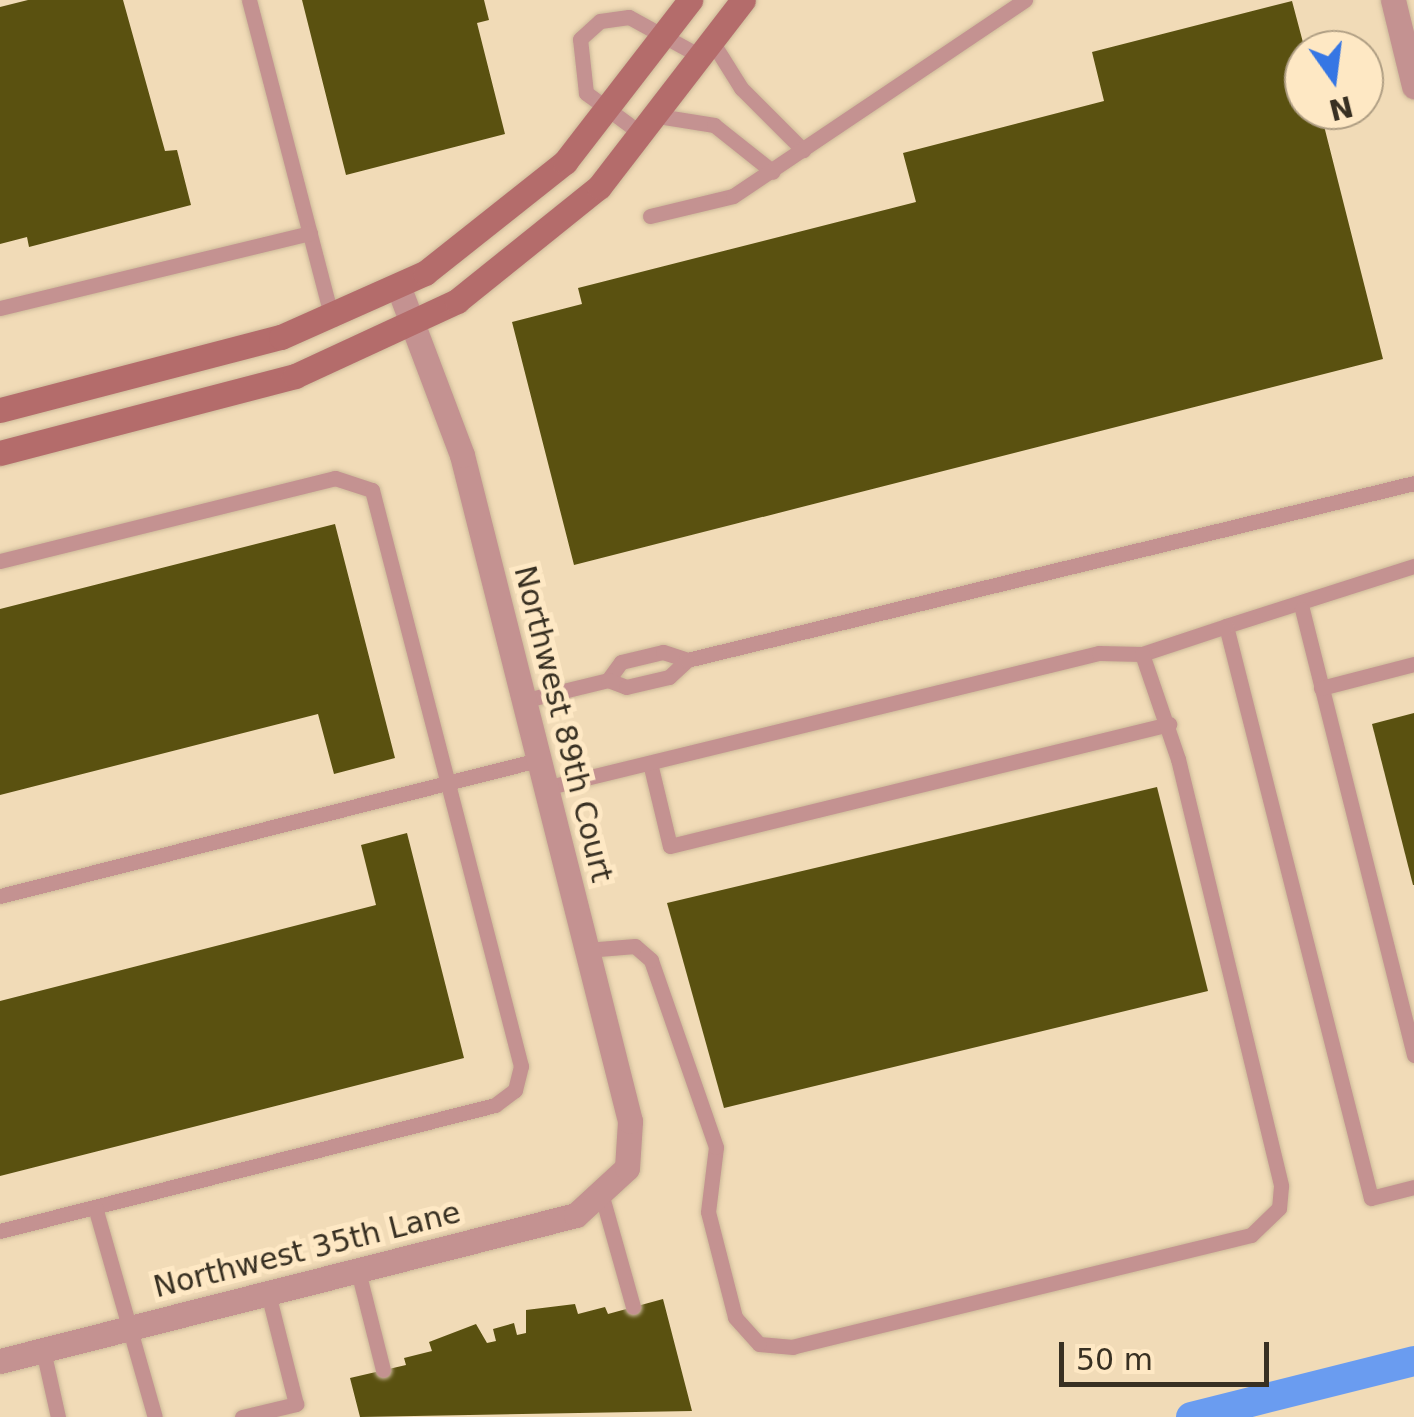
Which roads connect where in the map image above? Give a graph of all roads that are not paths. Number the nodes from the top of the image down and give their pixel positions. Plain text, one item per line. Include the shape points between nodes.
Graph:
1 (250, 0) edge
2 (690, 0) edge
3 (742, 0) edge
4 (1026, 0) edge
5 (1392, 0) edge
6 (664, 35) junction
7 (706, 48) junction
8 (1414, 86) edge
9 (609, 112) junction
10 (651, 126) junction
11 (803, 150) junction
12 (773, 172) junction
13 (650, 216) dead end
14 (310, 233) junction
15 (399, 288) junction
16 (0, 308) edge
17 (332, 319) junction
18 (416, 325) junction
19 (0, 410) edge
20 (0, 452) edge
21 (1414, 483) edge
22 (0, 561) edge
23 (1414, 566) edge
24 (1302, 609) junction
25 (1226, 626) junction
26 (1142, 654) junction
27 (687, 660) junction
28 (1414, 664) edge
29 (608, 680) junction
30 (1321, 688) junction
31 (522, 701) junction
32 (1169, 724) junction
33 (538, 760) junction
34 (650, 763) junction
35 (449, 782) junction
36 (545, 788) junction
37 (0, 896) edge
38 (586, 950) junction
39 (1414, 1055) edge
40 (1414, 1187) edge
41 (611, 1190) junction
42 (95, 1208) junction
43 (0, 1231) edge
44 (358, 1271) junction
45 (268, 1294) junction
46 (633, 1308) dead end
47 (129, 1329) junction
48 (44, 1350) junction
49 (0, 1362) edge
50 (383, 1370) dead end
51 (298, 1410) edge
52 (58, 1417) edge
53 (155, 1417) edge
54 (242, 1417) edge

1 - 14 lane
2 - 6 street
3 - 7 street
4 - 11 lane
5 - 8 street
6 - 7 lane
6 - 9 street
6 - 9 lane via 615,17 580,39 586,93
7 - 10 street
7 - 11 lane
9 - 10 lane
9 - 15 street via 517,206
10 - 12 lane via 714,125
10 - 18 street via 546,236
11 - 12 lane
12 - 13 lane via 733,196
14 - 16 lane
14 - 17 lane
15 - 17 street
15 - 18 street, Northwest 89th Court
17 - 19 street
18 - 20 street via 295,376
18 - 31 street, Northwest 89th Court via 456,434
21 - 27 lane
22 - 35 lane via 325,480 365,485 379,502
23 - 24 lane via 1328,591
24 - 25 lane
24 - 30 lane
25 - 26 lane
25 - 40 lane via 1371,1198
26 - 32 lane
26 - 34 lane via 1099,653
27 - 29 lane via 669,677 626,688
27 - 29 lane via 663,652 621,662
28 - 30 lane
29 - 31 lane
30 - 39 lane
31 - 33 street, Northwest 89th Court
32 - 34 lane via 670,846
32 - 38 lane via 1281,1186 1275,1215 1250,1235 793,1348 759,1344 735,1317 708,1212 716,1147 650,960 635,946
33 - 35 lane
33 - 36 street, Northwest 89th Court
34 - 36 lane
35 - 37 lane
35 - 42 lane via 520,1055 515,1090 496,1105
36 - 38 street, Northwest 89th Court
38 - 41 street, Northwest 89th Court via 630,1121
41 - 44 street, Northwest 35th Lane via 567,1218
41 - 46 lane
42 - 43 lane
42 - 47 lane
44 - 45 street, Northwest 35th Lane
44 - 50 lane
45 - 47 street, Northwest 35th Lane
45 - 51 lane
47 - 48 street, Northwest 35th Lane
47 - 53 lane
48 - 49 street, Northwest 35th Lane
48 - 52 lane
51 - 54 lane

